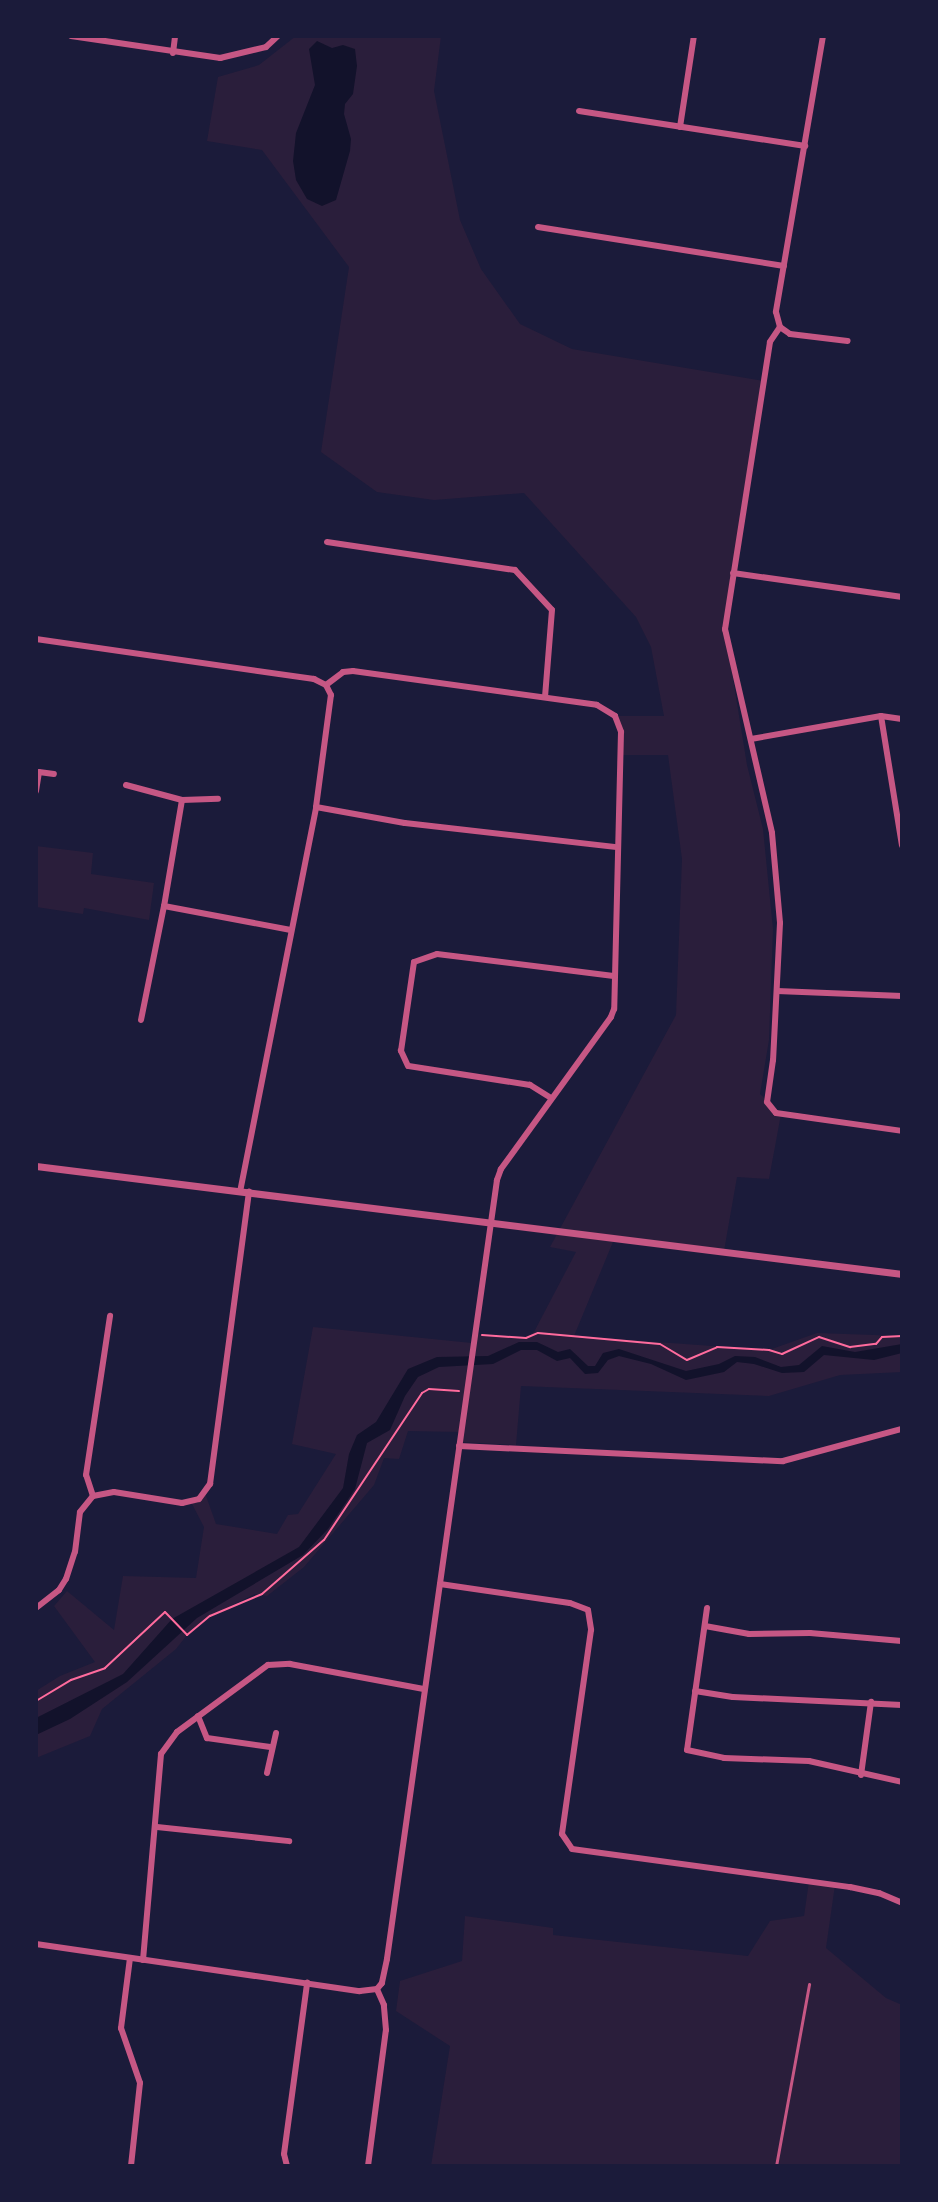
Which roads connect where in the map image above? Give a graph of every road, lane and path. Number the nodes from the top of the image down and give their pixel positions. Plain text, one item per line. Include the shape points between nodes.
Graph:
1 (71, 36) edge
2 (175, 36) edge
3 (278, 36) edge
4 (694, 36) edge
5 (823, 36) edge
6 (173, 53) junction
7 (579, 111) dead end
8 (680, 127) junction
9 (805, 146) junction
10 (538, 227) dead end
11 (784, 266) junction
12 (780, 327) junction
13 (848, 341) dead end
14 (327, 542) dead end
15 (733, 573) junction
16 (902, 597) edge
17 (36, 639) edge
18 (326, 685) junction
19 (545, 697) junction
20 (881, 716) junction
21 (902, 719) edge
22 (751, 739) junction
23 (37, 771) edge
24 (54, 774) dead end
25 (126, 785) dead end
26 (36, 791) edge
27 (218, 799) dead end
28 (182, 800) junction
29 (316, 807) junction
30 (902, 845) edge
31 (617, 847) junction
32 (164, 906) junction
33 (291, 930) junction
34 (614, 976) junction
35 (777, 991) junction
36 (902, 996) edge
37 (141, 1020) dead end
38 (551, 1098) junction
39 (902, 1131) edge
40 (36, 1166) edge
41 (244, 1192) junction
42 (490, 1221) junction
43 (902, 1274) edge
44 (110, 1316) dead end
45 (474, 1334) junction
46 (902, 1336) edge
47 (466, 1391) junction
48 (902, 1429) edge
49 (459, 1446) junction
50 (93, 1496) junction
51 (440, 1584) junction
52 (36, 1608) edge
53 (707, 1608) dead end
54 (705, 1626) junction
55 (902, 1641) edge
56 (424, 1689) junction
57 (695, 1691) junction
58 (36, 1701) edge
59 (871, 1702) junction
60 (902, 1705) edge
61 (198, 1716) junction
62 (276, 1733) dead end
63 (270, 1747) junction
64 (267, 1773) dead end
65 (861, 1775) junction
66 (902, 1782) edge
67 (157, 1827) junction
68 (289, 1841) dead end
69 (902, 1903) edge
70 (36, 1944) edge
71 (130, 1958) junction
72 (143, 1960) junction
73 (307, 1983) junction
74 (809, 1984) dead end
75 (377, 1989) junction
76 (131, 2166) edge
77 (287, 2166) edge
78 (368, 2166) edge
79 (776, 2166) edge

1 - 6 street
2 - 6 street
3 - 6 street via 243,55
4 - 8 street
5 - 9 street
7 - 8 street
8 - 9 street
9 - 11 street
10 - 11 street
11 - 12 street via 776,312
12 - 13 street via 790,334
12 - 15 street via 770,342
14 - 19 street via 515,570 552,610
15 - 16 street
15 - 22 street via 726,635
17 - 18 street
18 - 19 street via 353,671
18 - 29 street via 331,695
19 - 31 street via 606,709 619,724
20 - 21 street
20 - 22 street
20 - 30 street
22 - 35 street via 772,833 780,923
23 - 24 street
23 - 26 street
25 - 28 street
27 - 28 street
28 - 32 street
29 - 31 street via 405,823
29 - 33 street
31 - 34 street
32 - 33 street
32 - 37 street
33 - 41 street
34 - 38 street via 611,1017
34 - 38 street via 437,954 414,962 401,1051 408,1066 530,1085
35 - 36 street
35 - 39 street via 766,1096 773,1111
38 - 42 street via 501,1169
40 - 41 street
41 - 42 street
41 - 50 street via 210,1484 199,1499 182,1503 114,1492
42 - 43 street
42 - 45 street
44 - 50 street via 86,1475
45 - 46 path via 526,1338 538,1333 660,1344 687,1360 717,1347 782,1354 819,1337 850,1347
45 - 47 street
47 - 49 street
47 - 58 path via 422,1393 324,1540 262,1594 210,1616 187,1635 165,1612 105,1668
48 - 49 street via 773,1461
49 - 51 street
50 - 52 street via 80,1512 66,1579
51 - 56 street
51 - 69 street via 588,1610 591,1630 562,1834 572,1849 850,1887
53 - 54 street
54 - 55 street via 749,1634
54 - 57 street
56 - 61 street via 290,1664 268,1665
56 - 75 street via 387,1959
57 - 59 street
57 - 65 street via 686,1746 692,1753 809,1761
59 - 60 street
59 - 65 street
61 - 63 street via 207,1738
61 - 67 street via 167,1742 161,1754
62 - 63 street
63 - 64 street
65 - 66 street
67 - 68 street
67 - 72 street
70 - 71 street
71 - 72 street
71 - 76 street via 121,2028 140,2083
72 - 73 street
73 - 75 street
73 - 77 street via 284,2154
74 - 79 lane
75 - 78 street via 386,2030

